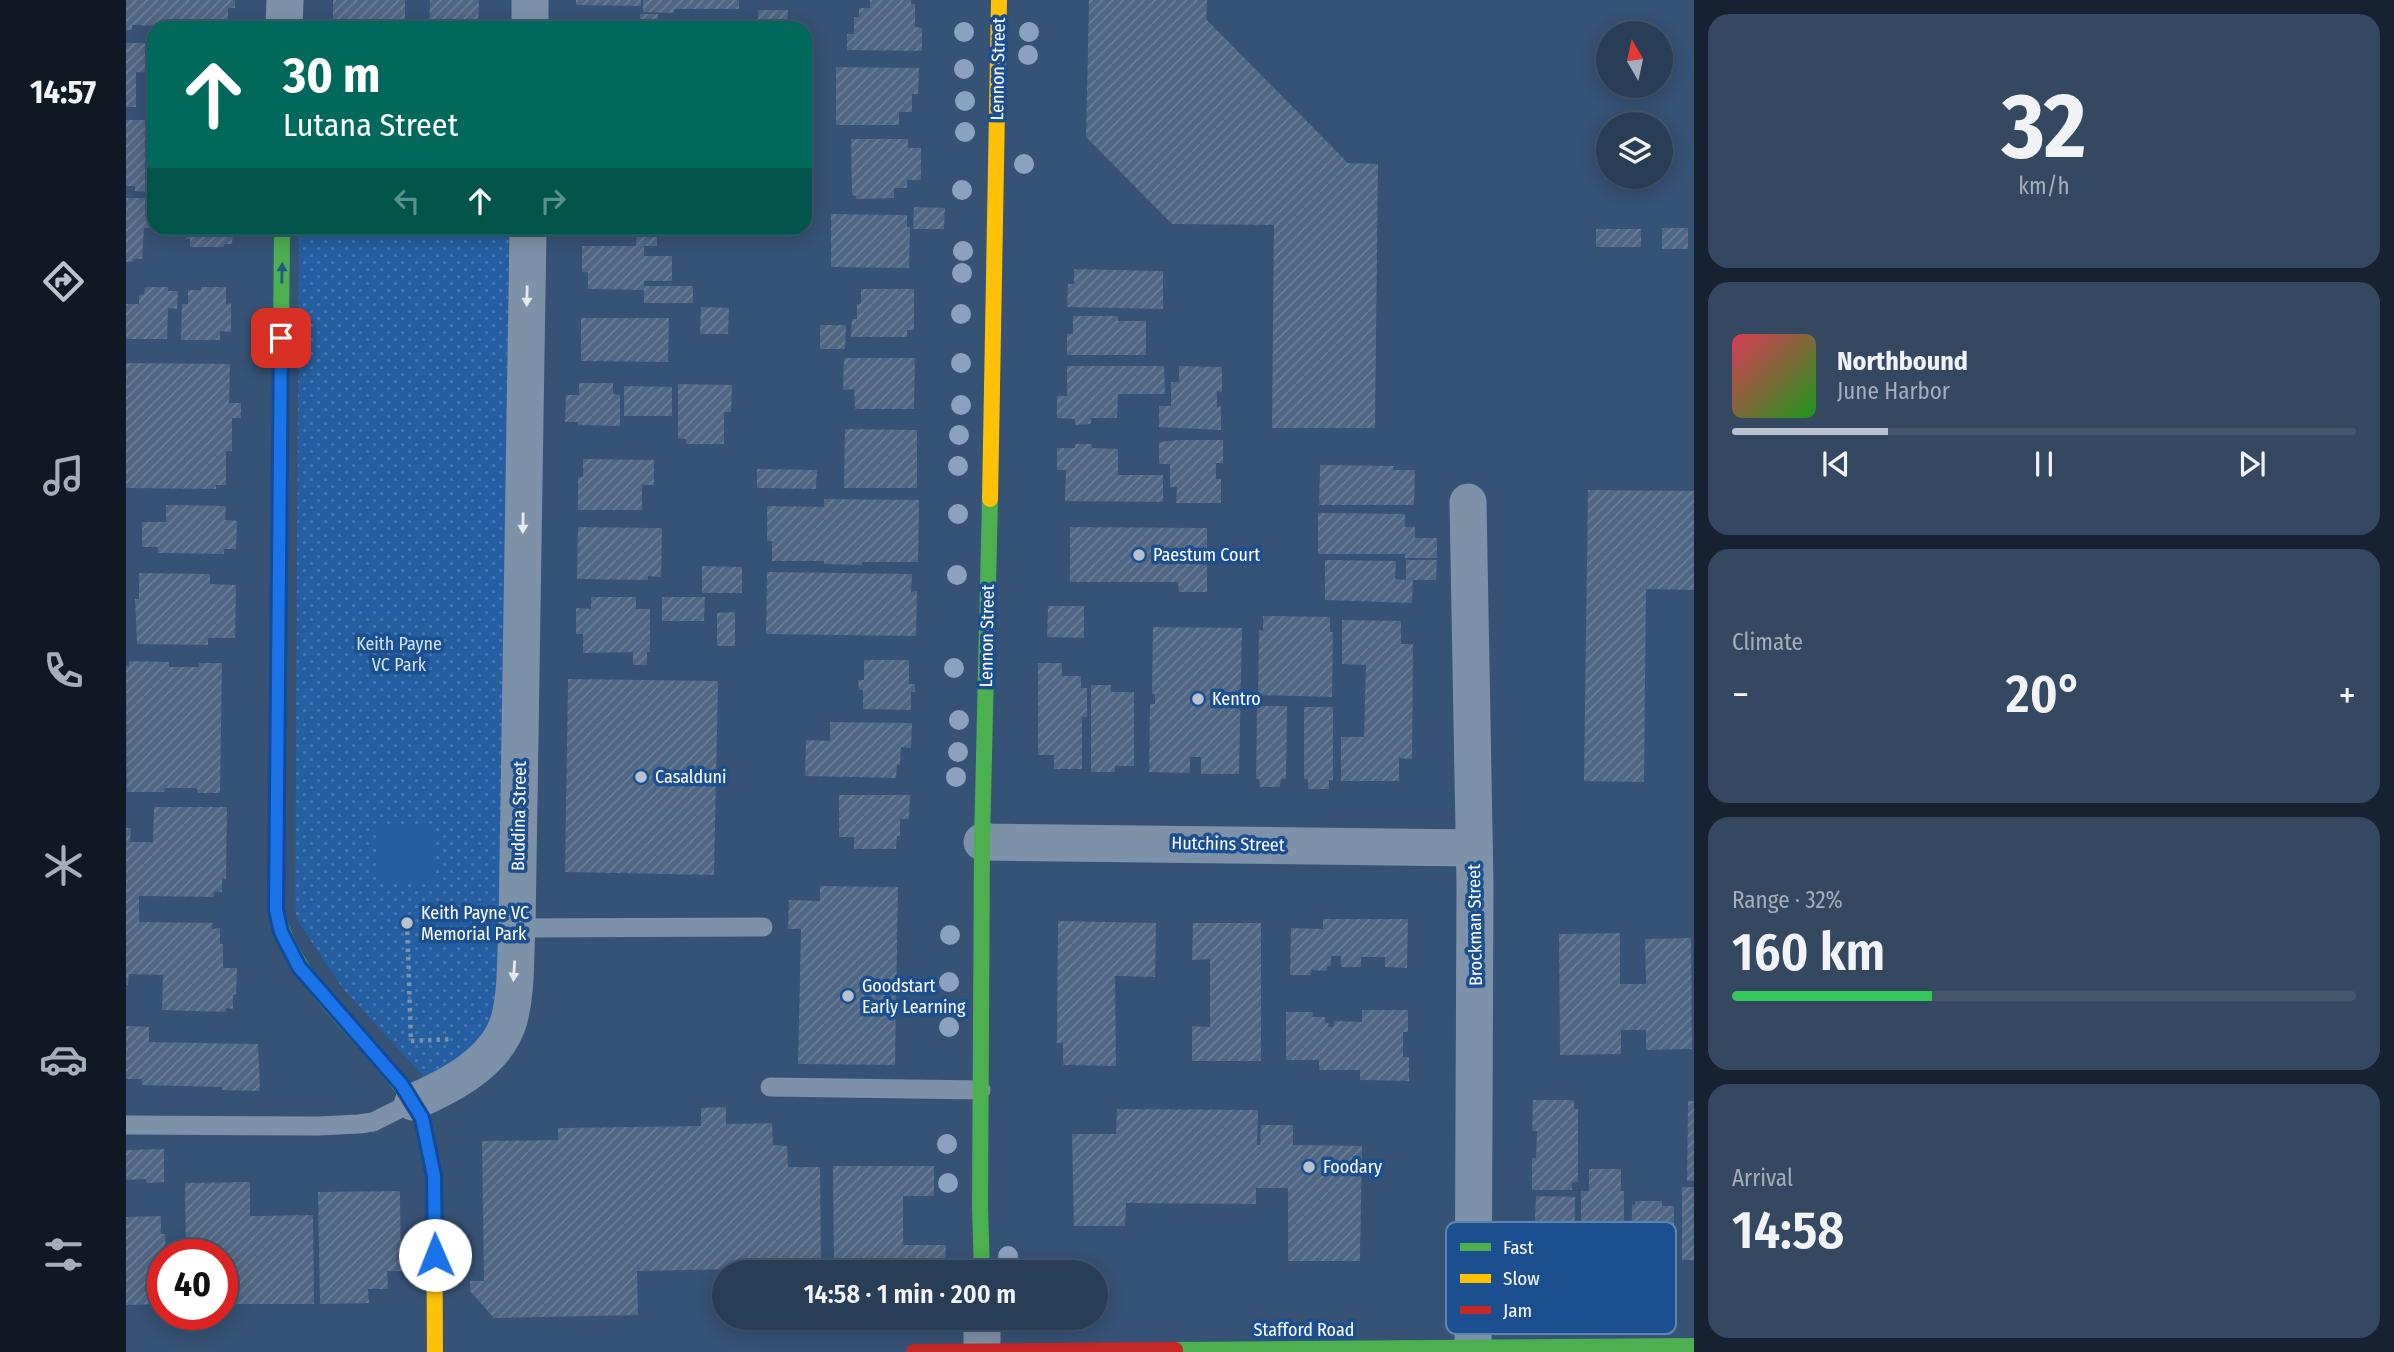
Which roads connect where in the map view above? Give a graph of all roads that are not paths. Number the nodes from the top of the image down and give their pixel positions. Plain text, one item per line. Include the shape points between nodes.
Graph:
1 (285, 0) edge
2 (530, 0) edge
3 (999, 0) edge
4 (284, 21) edge
5 (530, 21) edge
6 (282, 235) edge
7 (528, 235) edge
8 (1468, 502) dead end
9 (982, 842) junction
10 (1474, 848) junction
11 (763, 927) dead end
12 (517, 928) junction
13 (770, 1087) dead end
14 (981, 1090) junction
15 (407, 1093) junction
16 (126, 1125) edge
17 (1474, 1222) edge
18 (981, 1260) edge
19 (982, 1334) edge
20 (1473, 1334) edge
21 (1694, 1346) edge
22 (1473, 1348) junction
23 (435, 1352) edge
24 (914, 1352) edge

1 - 4 street
2 - 5 street
3 - 9 main road, Lennon Street
15 -> 6 main road via 299,967 281,932 276,910
7 -> 12 street, Buddina Street
8 - 10 street, Brockman Street
9 - 10 street, Hutchins Street
9 - 14 main road, Lennon Street
10 - 17 street, Brockman Street
11 - 12 lane
12 -> 15 street, Buddina Street via 510,1019 501,1039 469,1072 439,1091
13 - 14 lane
14 - 18 main road, Lennon Street
15 - 16 lane via 373,1122 359,1124
15 - 23 main road via 428,1136 434,1176
19 - 22 main road, Stafford Road
19 - 24 main road, Stafford Road
20 - 22 street, Brockman Street
21 - 22 main road, Stafford Road

